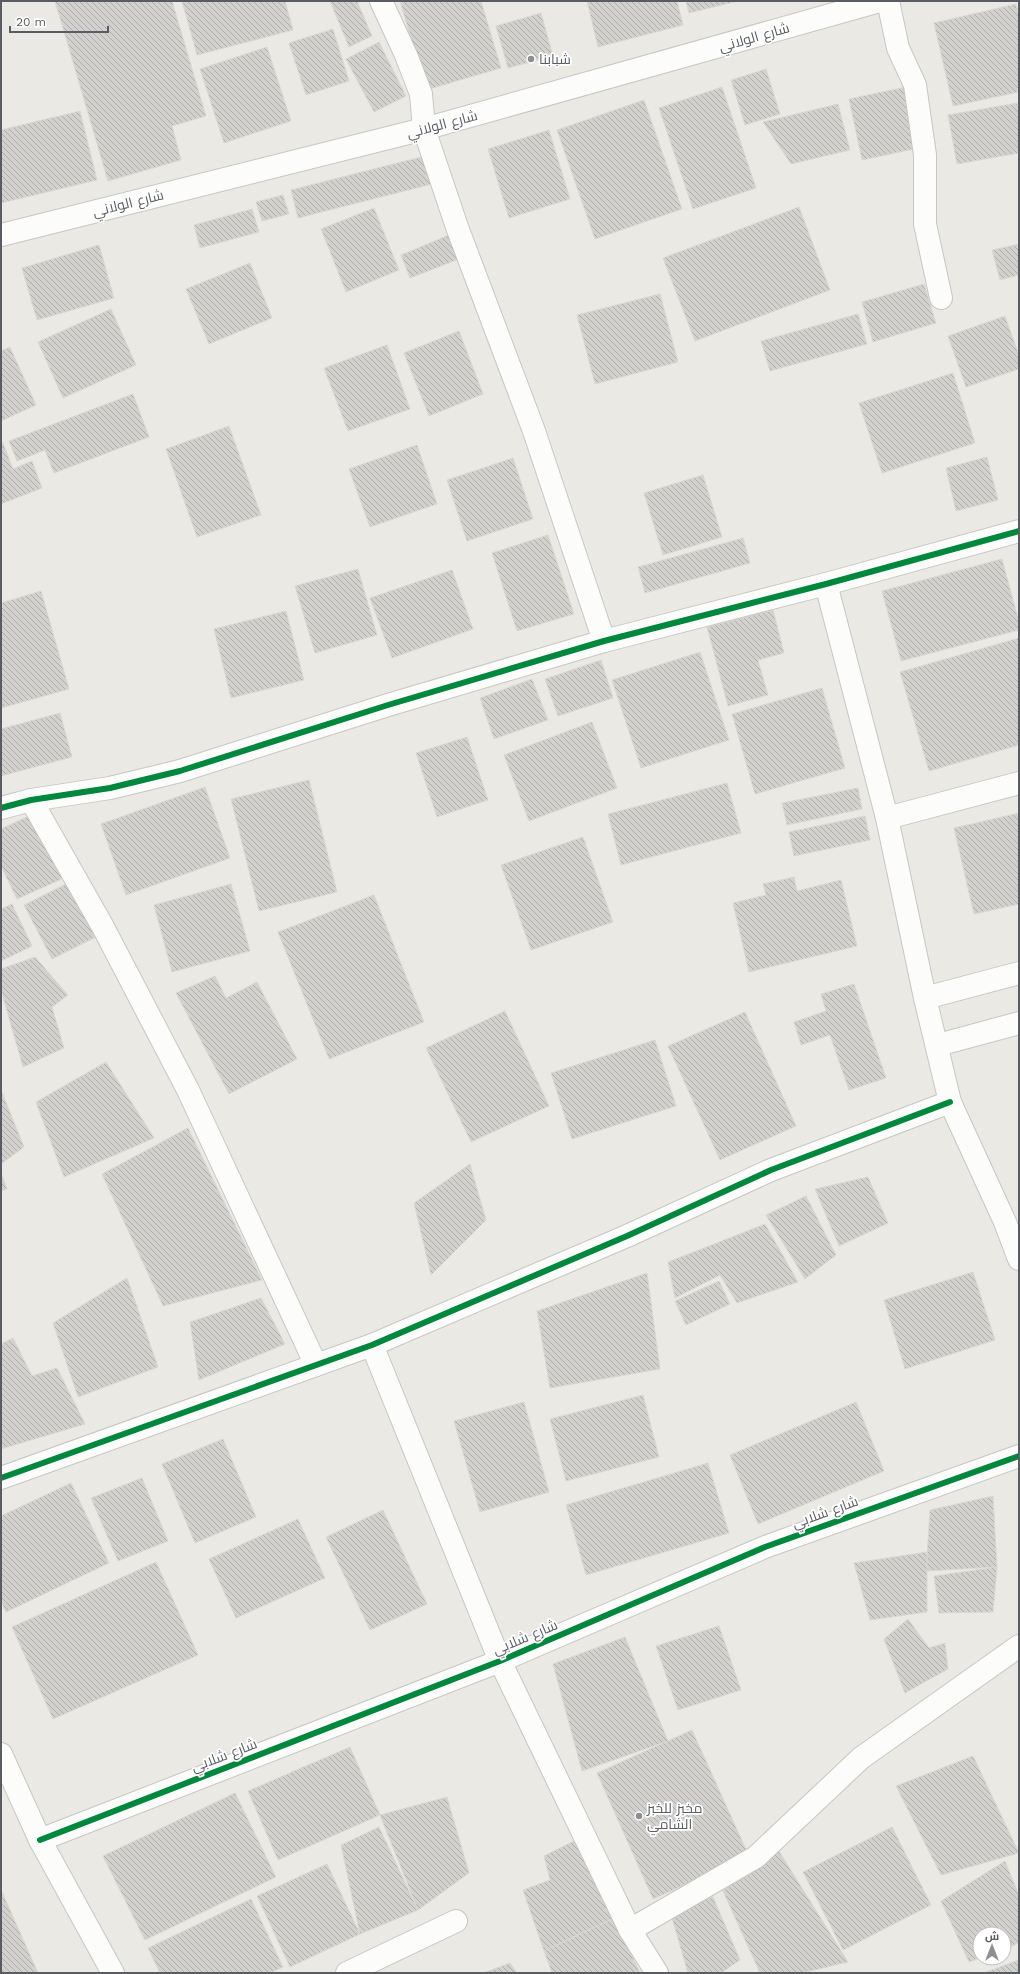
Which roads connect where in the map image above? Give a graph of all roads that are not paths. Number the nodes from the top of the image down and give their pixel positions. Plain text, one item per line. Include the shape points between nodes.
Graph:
1 (382, 1) edge
2 (880, 1) edge
3 (888, 1) edge
4 (424, 129) junction
5 (1, 234) edge
6 (941, 298) dead end
7 (1019, 531) edge
8 (826, 584) junction
9 (604, 641) junction
10 (1019, 783) edge
11 (31, 800) junction
12 (1, 808) edge
13 (887, 818) junction
14 (1019, 973) edge
15 (925, 998) junction
16 (1019, 1023) edge
17 (938, 1045) junction
18 (950, 1102) junction
19 (1019, 1259) edge
20 (372, 1345) junction
21 (316, 1365) junction
22 (1019, 1456) edge
23 (1, 1478) edge
24 (1019, 1646) edge
25 (500, 1661) junction
26 (1, 1754) edge
27 (40, 1840) junction
28 (456, 1922) dead end
29 (630, 1930) junction
30 (113, 1973) edge
31 (347, 1973) edge
32 (657, 1973) edge

1 - 4 street via 420,94
2 - 4 street, شارع الولاني
3 - 6 street via 898,48 915,85 925,155 925,224
4 - 5 street, شارع الولاني
4 - 9 street via 457,227 534,431
7 - 8 street
8 - 9 street
8 - 13 street
9 - 11 street via 388,705 180,771 110,788
10 - 13 street
11 - 12 street
11 - 21 street via 103,927 188,1090
13 - 15 street
14 - 15 street
15 - 17 street
16 - 17 street
17 - 18 street
18 - 19 street via 1005,1222
18 - 20 street via 771,1170 627,1236
20 - 21 street
20 - 25 street
21 - 23 street
22 - 25 street, شارع شلابي via 765,1547
24 - 29 street via 861,1758 756,1858
25 - 27 street, شارع شلابي
25 - 29 street
26 - 27 street
27 - 30 street
28 - 31 street
29 - 32 street

